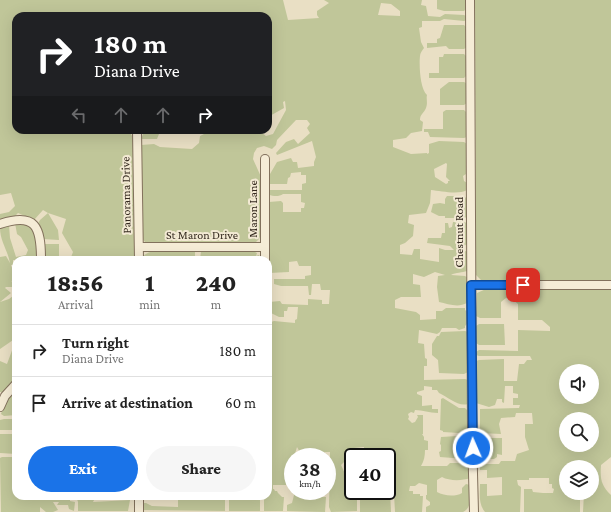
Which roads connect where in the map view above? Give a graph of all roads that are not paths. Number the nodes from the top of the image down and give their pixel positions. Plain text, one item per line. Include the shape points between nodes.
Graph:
1 (470, 0) edge
2 (137, 134) edge
3 (265, 159) dead end
4 (0, 224) edge
5 (139, 247) junction
6 (265, 247) junction
7 (41, 256) edge
8 (139, 256) edge
9 (265, 256) edge
10 (471, 285) junction
11 (611, 285) edge
12 (12, 388) edge
13 (0, 407) edge
14 (139, 500) edge
15 (139, 512) edge
16 (474, 512) edge

1 - 10 street, Chestnut Road
2 - 5 street, Panorama Drive
3 - 6 street, Maron Lane
4 - 7 street via 14,220 30,222 35,226 41,240
5 - 6 street, St Maron Drive
5 - 8 street, Panorama Drive
6 - 9 street, Maron Lane
10 - 11 street
10 - 16 street, Chestnut Road
12 - 13 street
14 - 15 street

